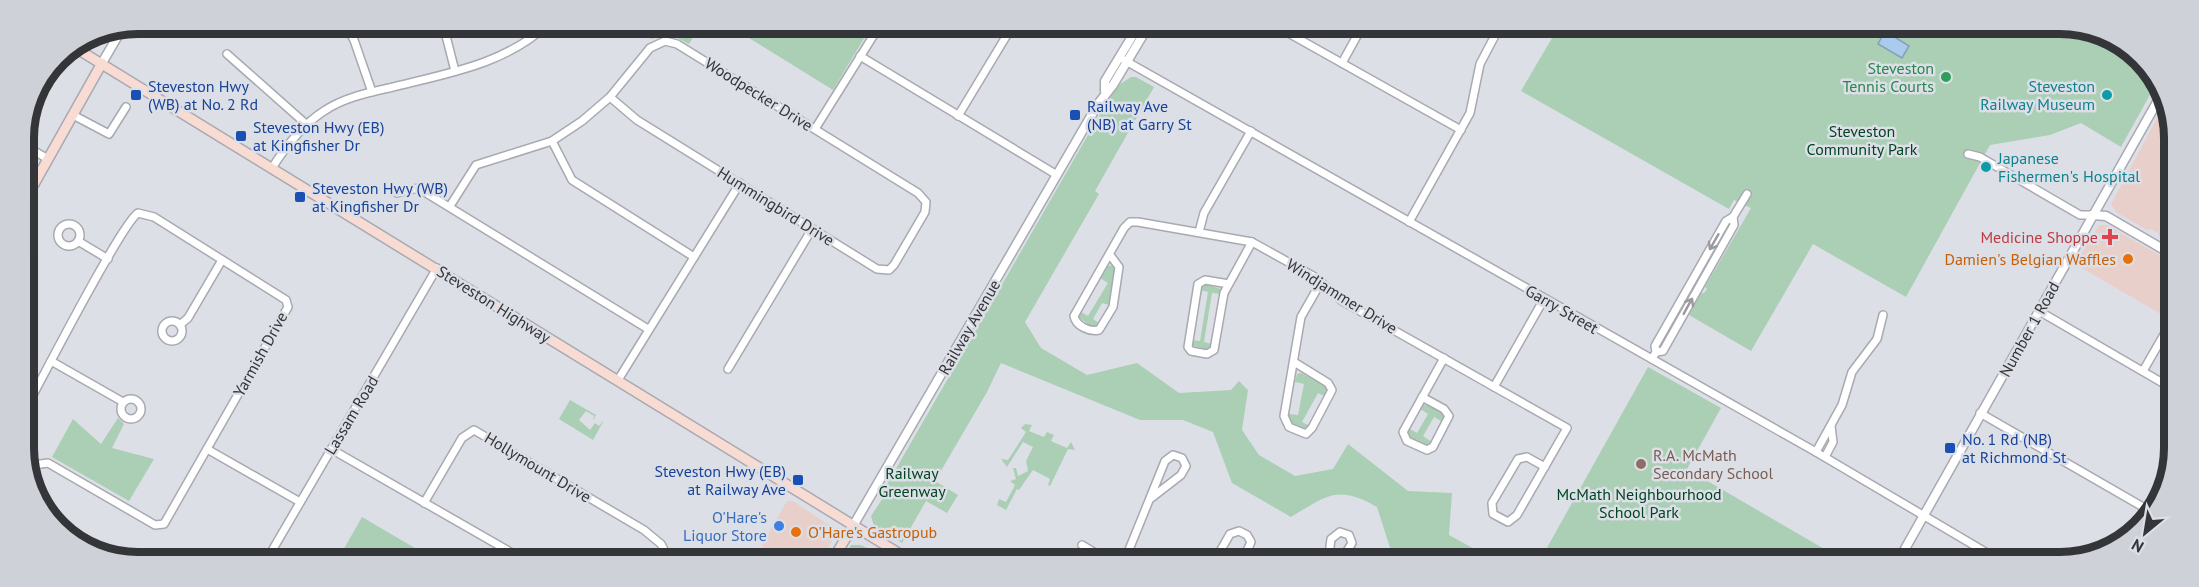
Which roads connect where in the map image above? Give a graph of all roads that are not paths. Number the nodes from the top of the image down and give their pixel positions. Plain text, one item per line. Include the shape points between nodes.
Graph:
1 (351, 34) edge
2 (445, 34) edge
3 (537, 34) edge
4 (874, 34) edge
5 (1008, 34) edge
6 (1135, 34) edge
7 (1142, 34) edge
8 (1290, 34) edge
9 (1359, 34) edge
10 (1496, 34) edge
11 (117, 37) edge
12 (82, 51) edge
13 (227, 54) dead end
14 (860, 56) junction
15 (1123, 59) junction
16 (102, 63) junction
17 (1342, 63) junction
18 (454, 71) junction
19 (372, 92) junction
20 (610, 97) junction
21 (2158, 102) edge
22 (126, 107) dead end
23 (73, 115) junction
24 (958, 116) junction
25 (306, 124) junction
26 (815, 129) junction
27 (1461, 130) junction
28 (1251, 131) junction
29 (552, 141) junction
30 (35, 151) edge
31 (1968, 154) dead end
32 (48, 159) junction
33 (272, 168) junction
34 (1057, 175) junction
35 (35, 182) edge
36 (740, 183) junction
37 (397, 193) dead end
38 (1747, 195) dead end
39 (450, 206) junction
40 (925, 212) joint
41 (2092, 215) junction
42 (1409, 222) junction
43 (812, 229) junction
44 (1199, 232) junction
45 (78, 241) dead end
46 (1252, 242) junction
47 (2164, 250) edge
48 (1110, 255) junction
49 (694, 257) junction
50 (108, 259) junction
51 (222, 260) junction
52 (436, 268) junction
53 (1321, 282) junction
54 (1229, 284) junction
55 (1544, 299) junction
56 (2039, 311) junction
57 (1883, 315) dead end
58 (181, 324) dead end
59 (648, 329) junction
60 (2164, 335) edge
61 (1654, 356) junction
62 (1444, 358) junction
63 (51, 361) junction
64 (1294, 362) junction
65 (728, 369) dead end
66 (2143, 371) junction
67 (618, 380) junction
68 (2164, 384) edge
69 (1494, 387) junction
70 (34, 393) edge
71 (1422, 397) junction
72 (123, 402) dead end
73 (1980, 413) junction
74 (1831, 426) junction
75 (207, 449) junction
76 (331, 449) junction
77 (1816, 452) junction
78 (1825, 457) junction
79 (36, 465) edge
80 (1545, 467) junction
81 (1150, 499) junction
82 (300, 502) junction
83 (424, 503) junction
84 (2136, 503) edge
85 (1924, 514) junction
86 (853, 526) junction
87 (1082, 545) dead end
88 (271, 552) edge
89 (510, 552) edge
90 (666, 552) edge
91 (837, 552) edge
92 (896, 552) edge
93 (1094, 552) edge
94 (1128, 552) edge
95 (1220, 552) edge
96 (1246, 552) edge
97 (1329, 552) edge
98 (1346, 552) edge
99 (1903, 552) edge
100 (1986, 552) edge

1 - 19 street
2 - 18 street
3 - 18 street via 502,57
4 - 14 street
5 - 24 street
6 - 15 street, Railway Avenue
7 - 15 street, Railway Avenue
8 - 17 street
9 - 17 street
10 - 27 street via 1480,64 1474,104
11 - 16 street
12 - 16 main road, Steveston Highway
13 - 25 street
14 - 24 street
14 - 26 street
15 - 28 street, Garry Street
15 - 34 street, Railway Avenue via 1113,84 1105,91
16 - 23 main road
16 - 33 main road, Steveston Highway
17 - 27 street
18 - 19 street
19 - 25 street via 342,101
20 - 26 street, Woodpecker Drive via 650,48 665,40
20 - 29 street, Woodpecker Drive
20 - 36 street, Hummingbird Drive via 637,120
21 - 41 street, Number 1 Road
22 - 23 street via 107,134
23 - 32 main road
24 - 34 street
25 - 33 street
26 - 40 street, Woodpecker Drive via 918,193 926,202
27 - 42 street
28 - 42 street, Garry Street
28 - 44 street via 1203,215
29 - 39 street, Woodpecker Drive via 476,165
29 - 49 street via 572,180
30 - 32 street
31 - 41 street via 2080,215
32 - 35 main road
33 - 52 main road, Steveston Highway
34 - 86 street, Railway Avenue
36 - 43 street, Hummingbird Drive
36 - 49 street
37 - 39 street via 418,188
38 - 61 street via 1726,221 1655,346
39 - 59 street
40 - 43 street, Hummingbird Drive via 894,265 885,270 877,269
41 - 47 street via 2106,216
41 - 56 street, Number 1 Road
42 - 55 street, Garry Street
43 - 65 street
44 - 46 street, Windjammer Drive
44 - 48 street, Windjammer Drive via 1134,222 1125,226
45 - 50 street
46 - 53 street, Windjammer Drive
46 - 54 street
48 - 48 street via 1074,316 1077,323 1090,330 1099,330 1113,304 1119,267
49 - 59 street
50 - 51 street, Yarmish Drive via 138,213 150,215
50 - 63 street
51 - 58 street
51 - 75 street, Yarmish Drive via 286,300 288,308
52 - 67 main road, Steveston Highway
52 - 76 street, Lassam Road
53 - 62 street, Windjammer Drive via 1337,297
53 - 64 street via 1301,317
54 - 54 street via 1222,297 1214,350 1207,354 1191,351 1188,347 1198,285 1205,280
55 - 61 street, Garry Street
55 - 69 street
56 - 66 street
56 - 73 street, Number 1 Road
57 - 74 street via 1877,339 1852,372
59 - 67 street
60 - 66 street
61 - 77 street, Garry Street
62 - 69 street, Windjammer Drive
62 - 71 street
63 - 70 street
63 - 72 street
64 - 64 street via 1284,420 1288,427 1306,434 1332,390 1328,383
66 - 68 street
67 - 86 main road, Steveston Highway
69 - 80 street, Windjammer Drive via 1567,428
71 - 71 street via 1402,434 1407,441 1427,450 1433,447 1449,416
73 - 84 street
73 - 85 street, Number 1 Road
74 - 77 street
74 - 78 street via 1833,441
75 - 79 street, Yarmish Drive via 161,525 48,464
75 - 82 street
76 - 82 street, Lassam Road
76 - 83 street
77 - 78 street, Garry Street
78 - 85 street, Garry Street
80 - 80 street via 1515,519 1508,522 1493,514 1492,503 1518,459 1527,458
81 - 81 street via 1167,459 1173,455 1182,458 1186,466 1183,473
81 - 94 street
82 - 88 street, Lassam Road
83 - 89 street
83 - 90 street, Hollymount Drive via 469,429 482,433 644,530
85 - 99 street, Number 1 Road
85 - 100 street, Garry Street
86 - 91 main road, Railway Avenue
86 - 92 main road, Steveston Highway
87 - 93 street
95 - 96 street via 1230,534 1239,531 1246,533 1251,542
97 - 98 street via 1331,539 1340,532 1349,535 1352,543

